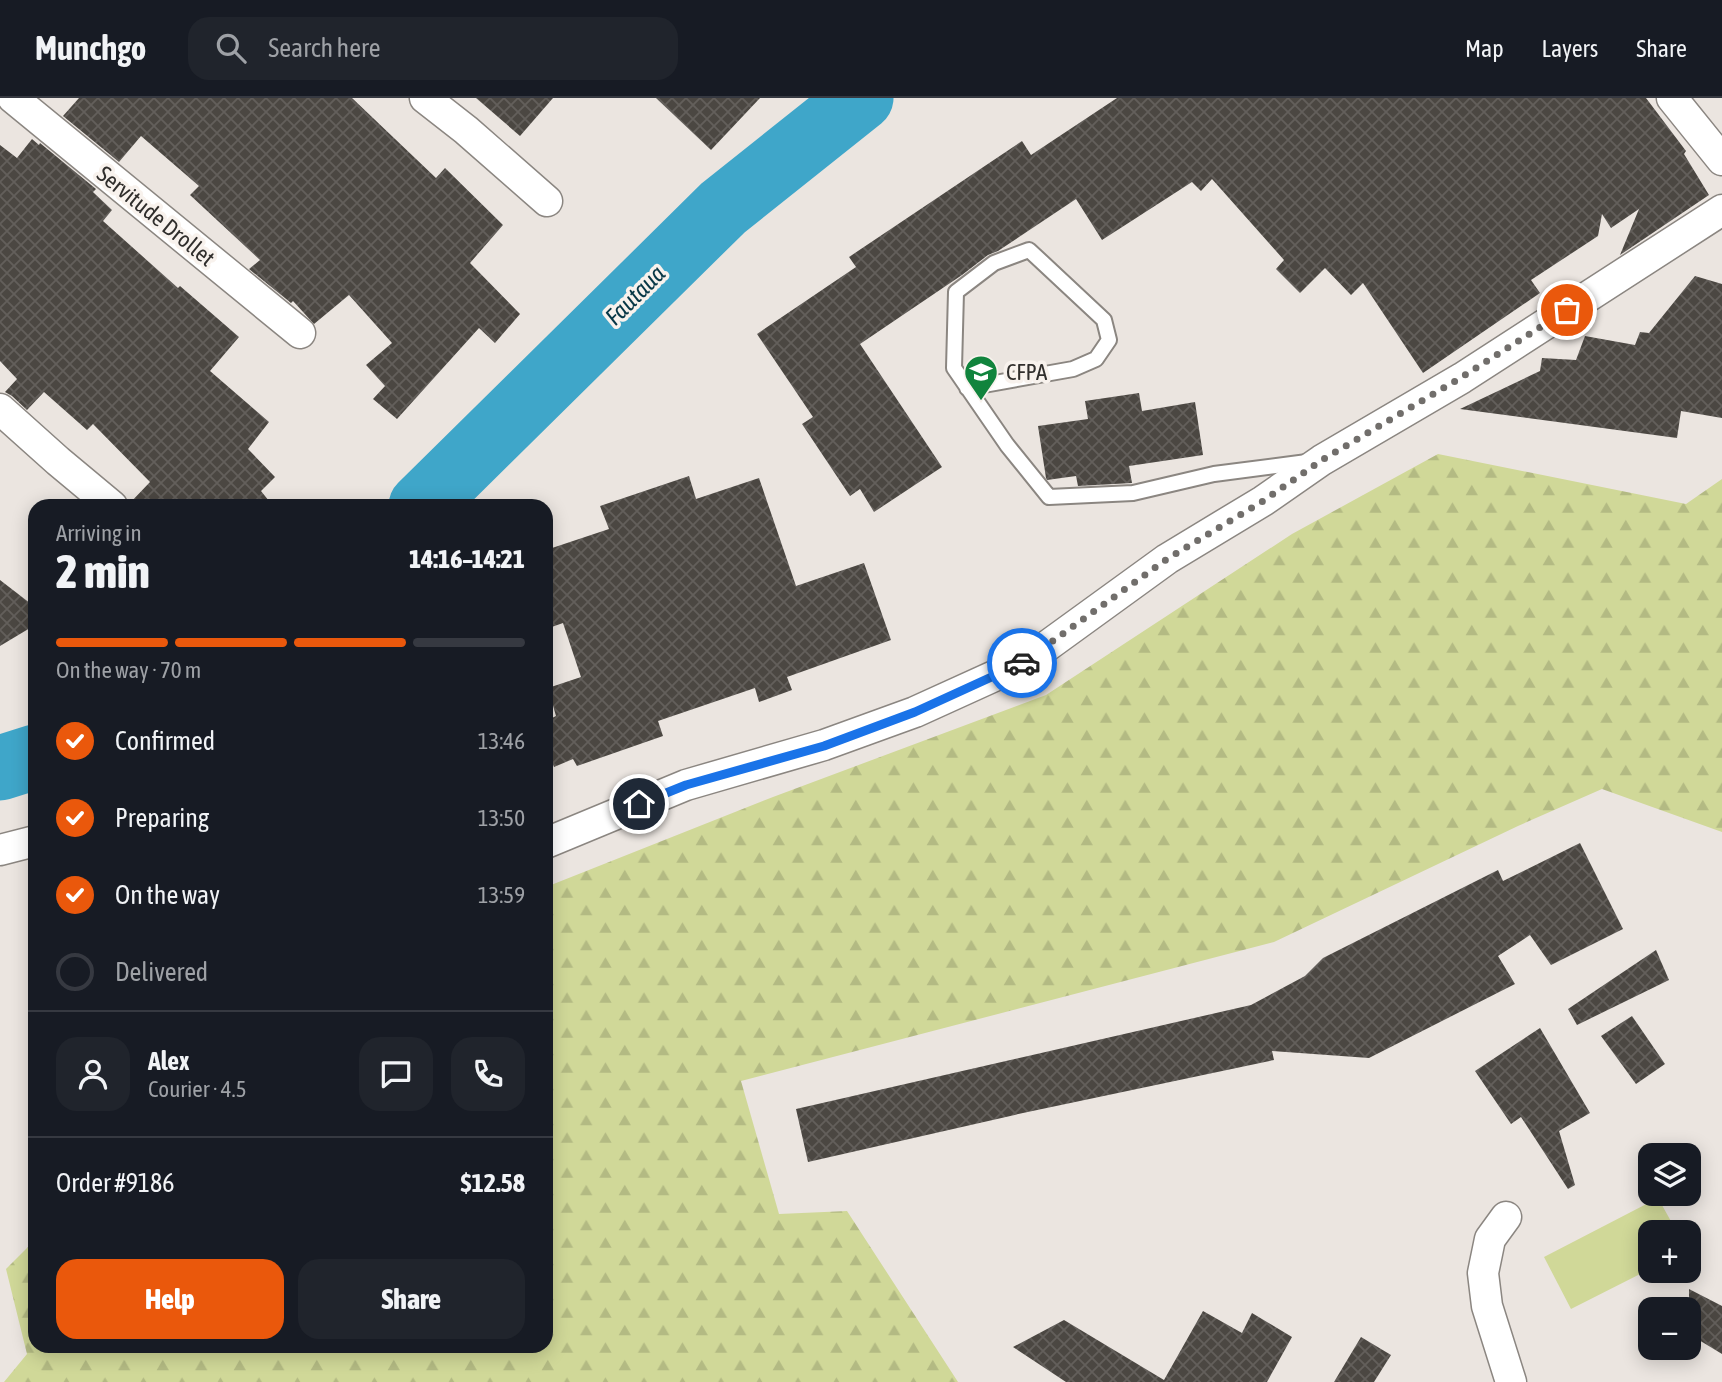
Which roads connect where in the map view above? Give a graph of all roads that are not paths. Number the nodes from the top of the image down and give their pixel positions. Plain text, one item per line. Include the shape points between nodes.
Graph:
1 (13, 98) edge
2 (425, 98) edge
3 (1672, 98) edge
4 (1722, 160) edge
5 (547, 201) dead end
6 (1722, 210) edge
7 (300, 333) dead end
8 (967, 388) junction
9 (0, 408) edge
10 (1322, 460) junction
11 (104, 499) edge
12 (553, 840) edge
13 (28, 843) edge
14 (0, 850) edge
15 (1506, 1217) dead end
16 (1511, 1382) edge

1 - 7 street, Servitude Drollet
2 - 5 street
3 - 4 street
6 - 10 street via 1462,377
8 - 8 lane via 954,368 956,292 994,263 1029,250 1104,320 1109,340 1096,359 1073,369
8 - 10 lane via 1049,497 1133,493 1214,474
9 - 11 street
10 - 12 street via 1167,559 1025,662 915,712 824,746 686,785
13 - 14 street
15 - 16 street via 1490,1239 1483,1273 1487,1306

